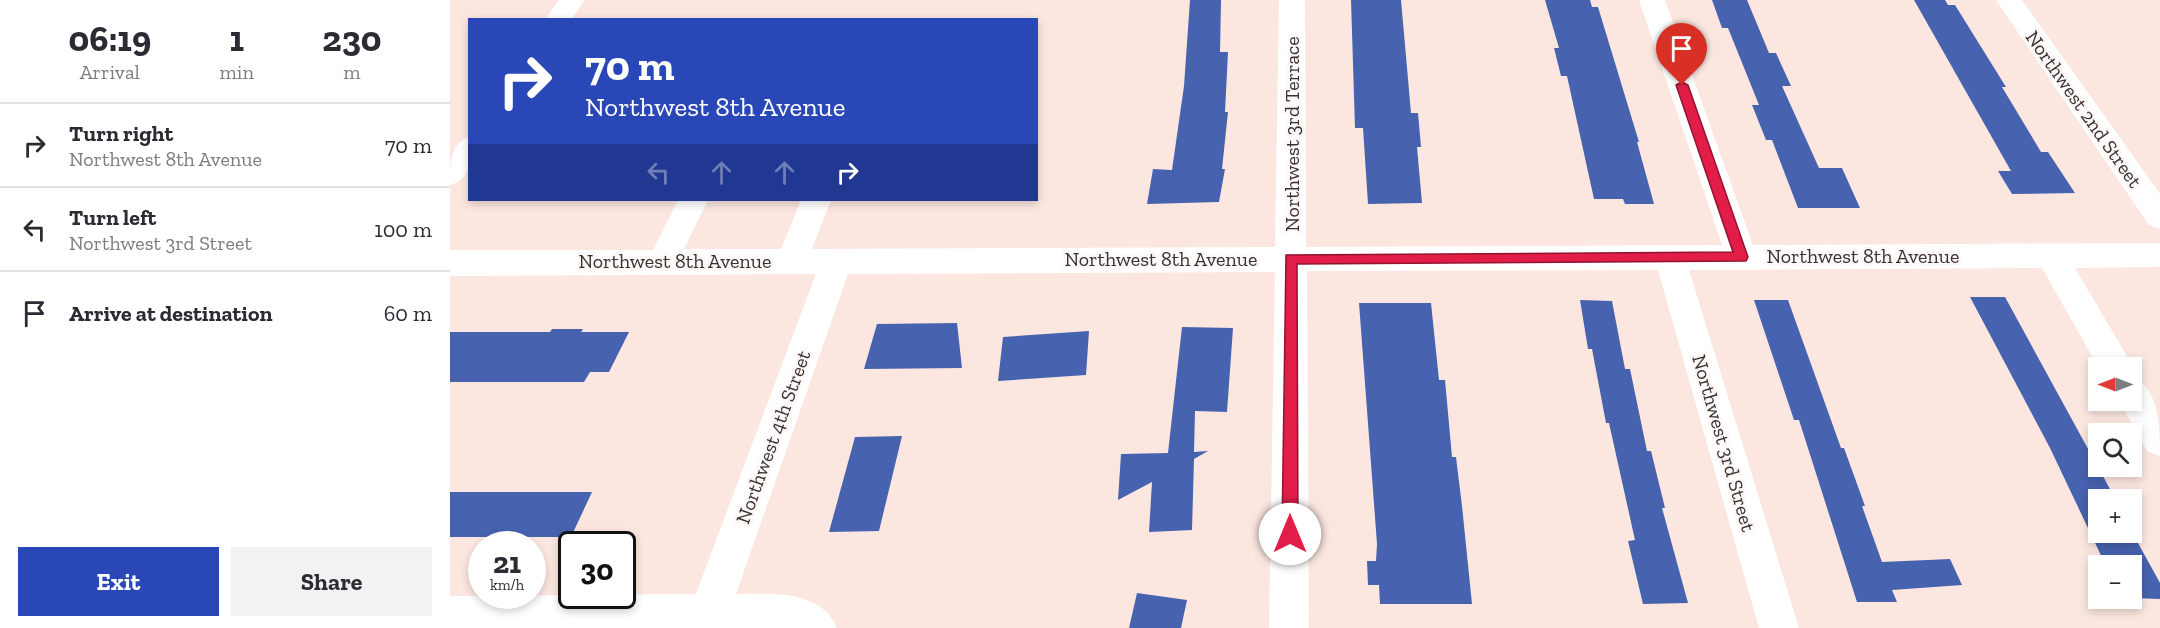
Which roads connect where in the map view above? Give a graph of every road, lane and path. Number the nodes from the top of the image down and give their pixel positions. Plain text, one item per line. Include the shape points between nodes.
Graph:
1 (572, 0) edge
2 (1292, 0) edge
3 (1652, 0) edge
4 (2008, 0) edge
5 (559, 18) edge
6 (468, 149) edge
7 (450, 174) edge
8 (692, 201) edge
9 (816, 201) edge
10 (2160, 217) edge
11 (2051, 255) junction
12 (2160, 255) edge
13 (1742, 257) junction
14 (1670, 258) junction
15 (1291, 259) junction
16 (792, 260) junction
17 (837, 261) junction
18 (662, 262) junction
19 (450, 263) edge
20 (2111, 357) edge
21 (2142, 409) edge
22 (2160, 440) edge
23 (709, 613) junction
24 (450, 616) edge
25 (488, 622) edge
26 (817, 628) edge
27 (1289, 628) edge
28 (1779, 628) edge

1 - 5 street
2 - 15 street, Northwest 3rd Terrace
3 - 13 street
4 - 10 street, Northwest 2nd Street
6 - 7 street
8 - 18 street
9 - 16 street
11 - 12 street, Northwest 8th Avenue
11 - 13 street, Northwest 8th Avenue
11 - 20 street
13 - 14 street, Northwest 8th Avenue
14 - 15 street, Northwest 8th Avenue
14 - 28 street, Northwest 3rd Street
15 - 17 street, Northwest 8th Avenue
15 - 27 street, Northwest 3rd Terrace
16 - 17 street, Northwest 8th Avenue
16 - 18 street, Northwest 8th Avenue
17 - 23 street, Northwest 4th Street
18 - 19 street, Northwest 8th Avenue
21 - 22 street
23 - 25 street
23 - 26 street via 781,614 803,619
24 - 25 street

